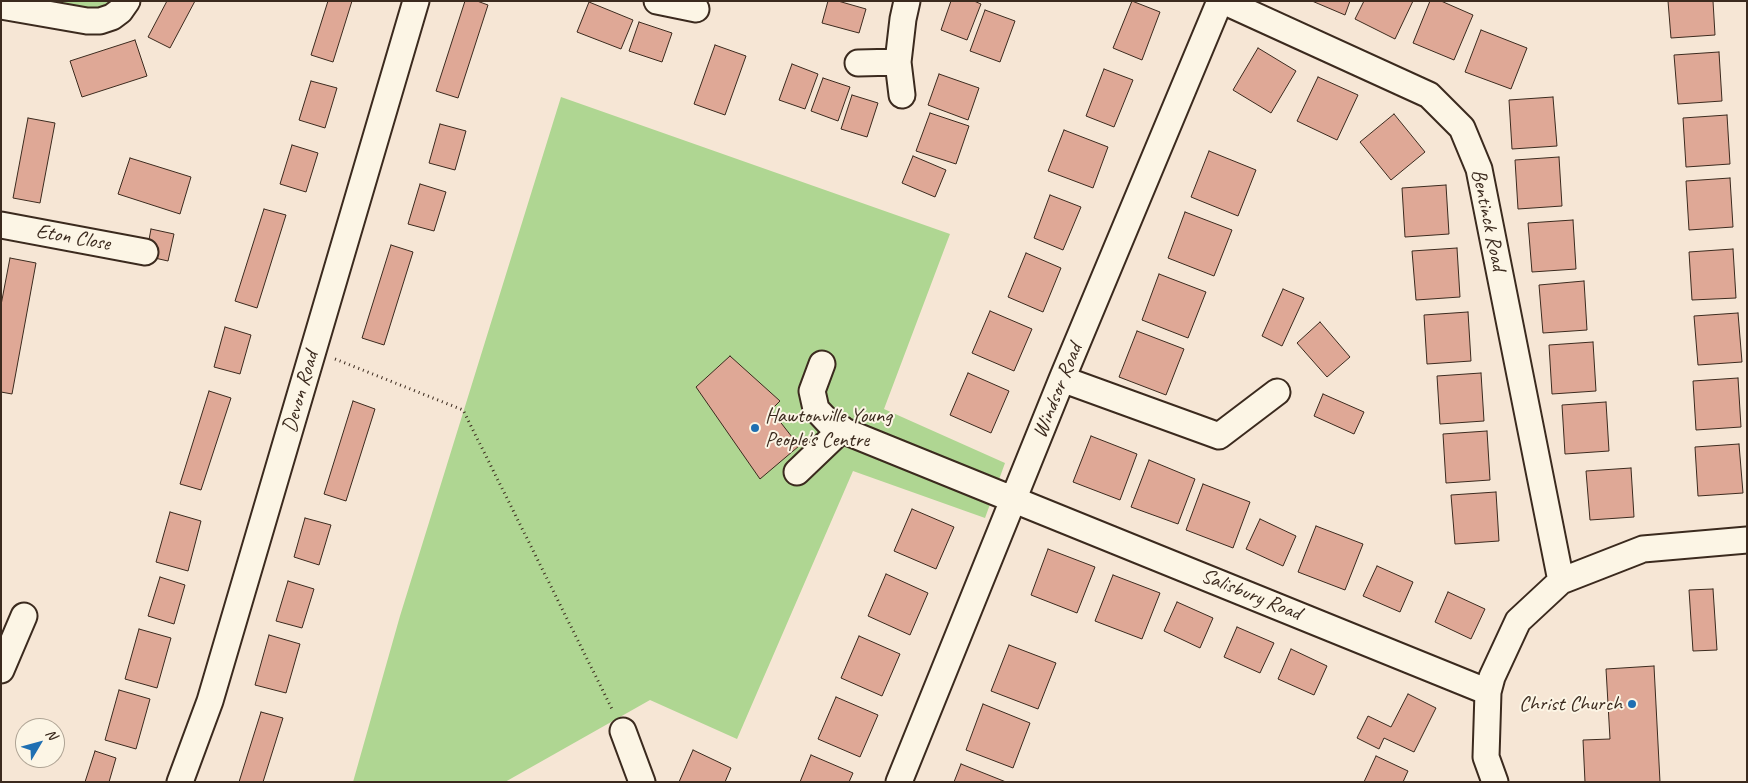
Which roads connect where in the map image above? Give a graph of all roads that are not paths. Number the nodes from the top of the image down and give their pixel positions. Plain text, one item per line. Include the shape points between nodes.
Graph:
1 (127, 1) edge
2 (416, 1) edge
3 (656, 1) edge
4 (907, 1) edge
5 (1222, 1) edge
6 (1, 6) edge
7 (696, 13) edge
8 (898, 62) junction
9 (858, 63) dead end
10 (902, 95) dead end
11 (1, 225) edge
12 (145, 252) dead end
13 (822, 364) dead end
14 (1062, 379) junction
15 (1277, 392) dead end
16 (842, 429) junction
17 (797, 472) dead end
18 (1014, 498) junction
19 (1747, 540) edge
20 (1561, 581) junction
21 (24, 616) dead end
22 (1, 670) edge
23 (1488, 692) junction
24 (623, 731) road end
25 (180, 782) edge
26 (642, 782) edge
27 (899, 782) edge
28 (1495, 782) edge

1 - 6 street via 112,17 100,21
2 - 25 street, Devon Road via 210,701
3 - 7 street
4 - 8 street
5 - 14 street, Windsor Road
5 - 20 street, Bentinck Road via 1429,95 1462,128 1479,170
8 - 9 street
8 - 10 street
11 - 12 street, Eton Close
13 - 16 street, Salisbury Road via 812,390 816,409 832,426
14 - 15 street via 1219,436
14 - 18 street, Windsor Road
16 - 17 street
16 - 18 street, Salisbury Road
18 - 23 street, Salisbury Road
18 - 27 street, Windsor Road
19 - 20 street via 1643,549
20 - 23 street via 1518,621
21 - 22 street
23 - 28 street via 1486,757
24 - 26 street

